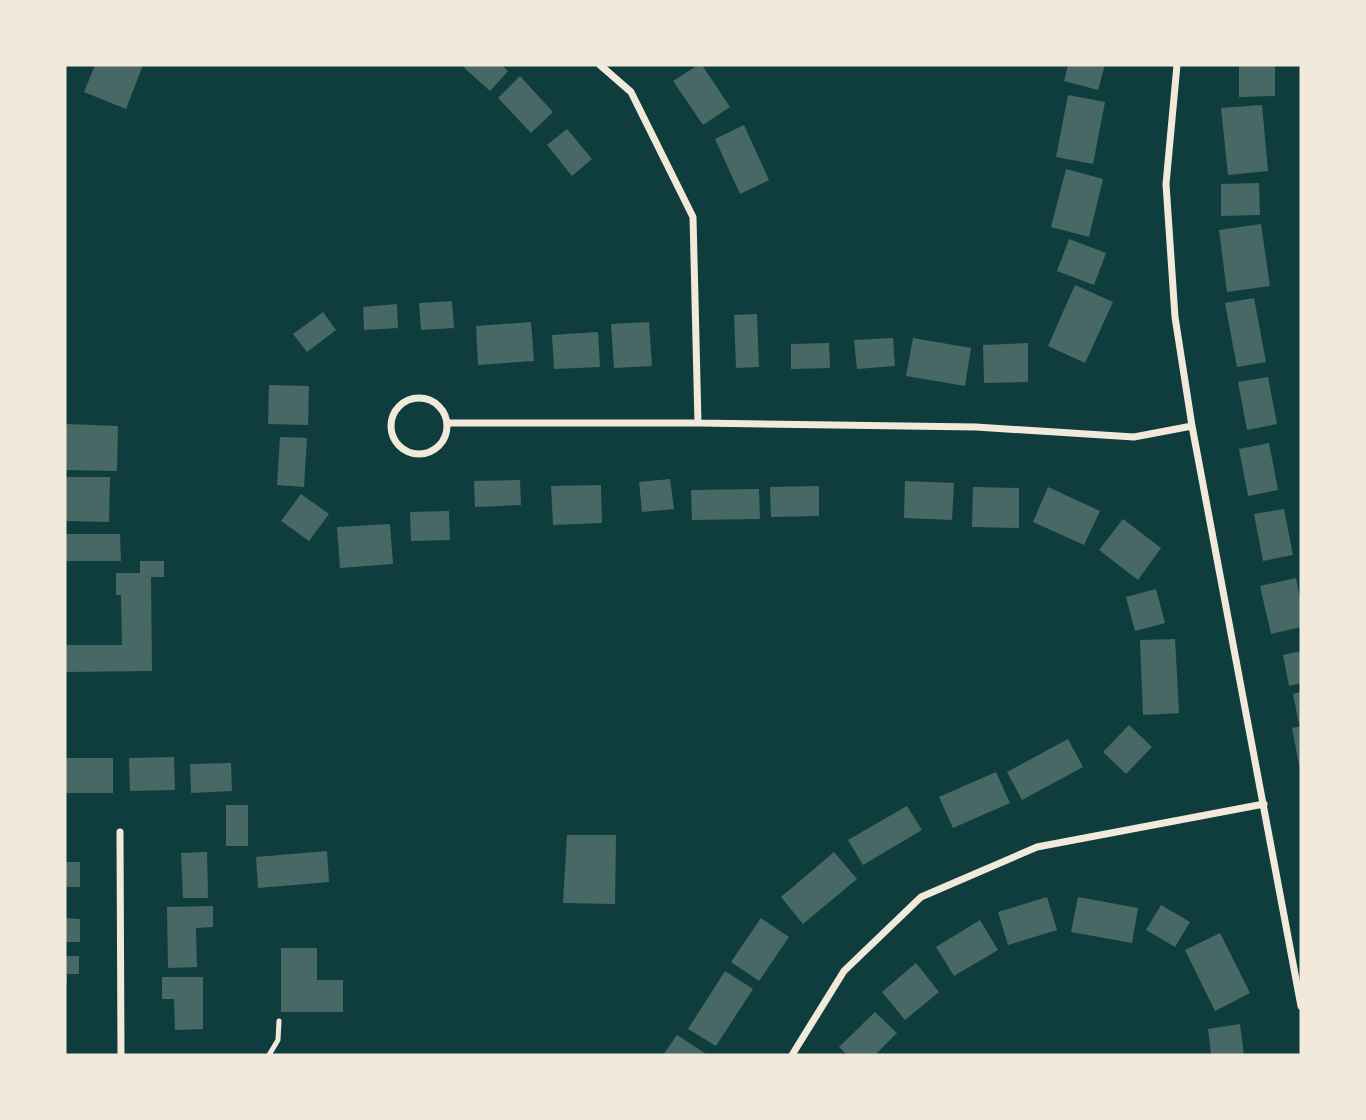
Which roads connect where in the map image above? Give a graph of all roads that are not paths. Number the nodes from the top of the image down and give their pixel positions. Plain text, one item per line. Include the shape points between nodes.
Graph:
1 (600, 65) edge
2 (1177, 65) edge
3 (447, 423) junction
4 (698, 423) junction
5 (1192, 426) junction
6 (1264, 804) junction
7 (120, 832) dead end
8 (1301, 1006) edge
9 (279, 1021) dead end
10 (121, 1055) edge
11 (269, 1055) edge
12 (792, 1055) edge

1 - 4 street via 631,92 693,217
2 - 5 street via 1167,184 1175,317
3 - 3 street via 447,433 437,448 419,455 402,450 391,434 397,408 413,398 431,401
3 - 4 street
4 - 5 street via 976,428 1134,437
5 - 6 street
6 - 8 street
6 - 12 street via 1037,847 921,897 844,971
7 - 10 street
9 - 11 lane via 278,1040

